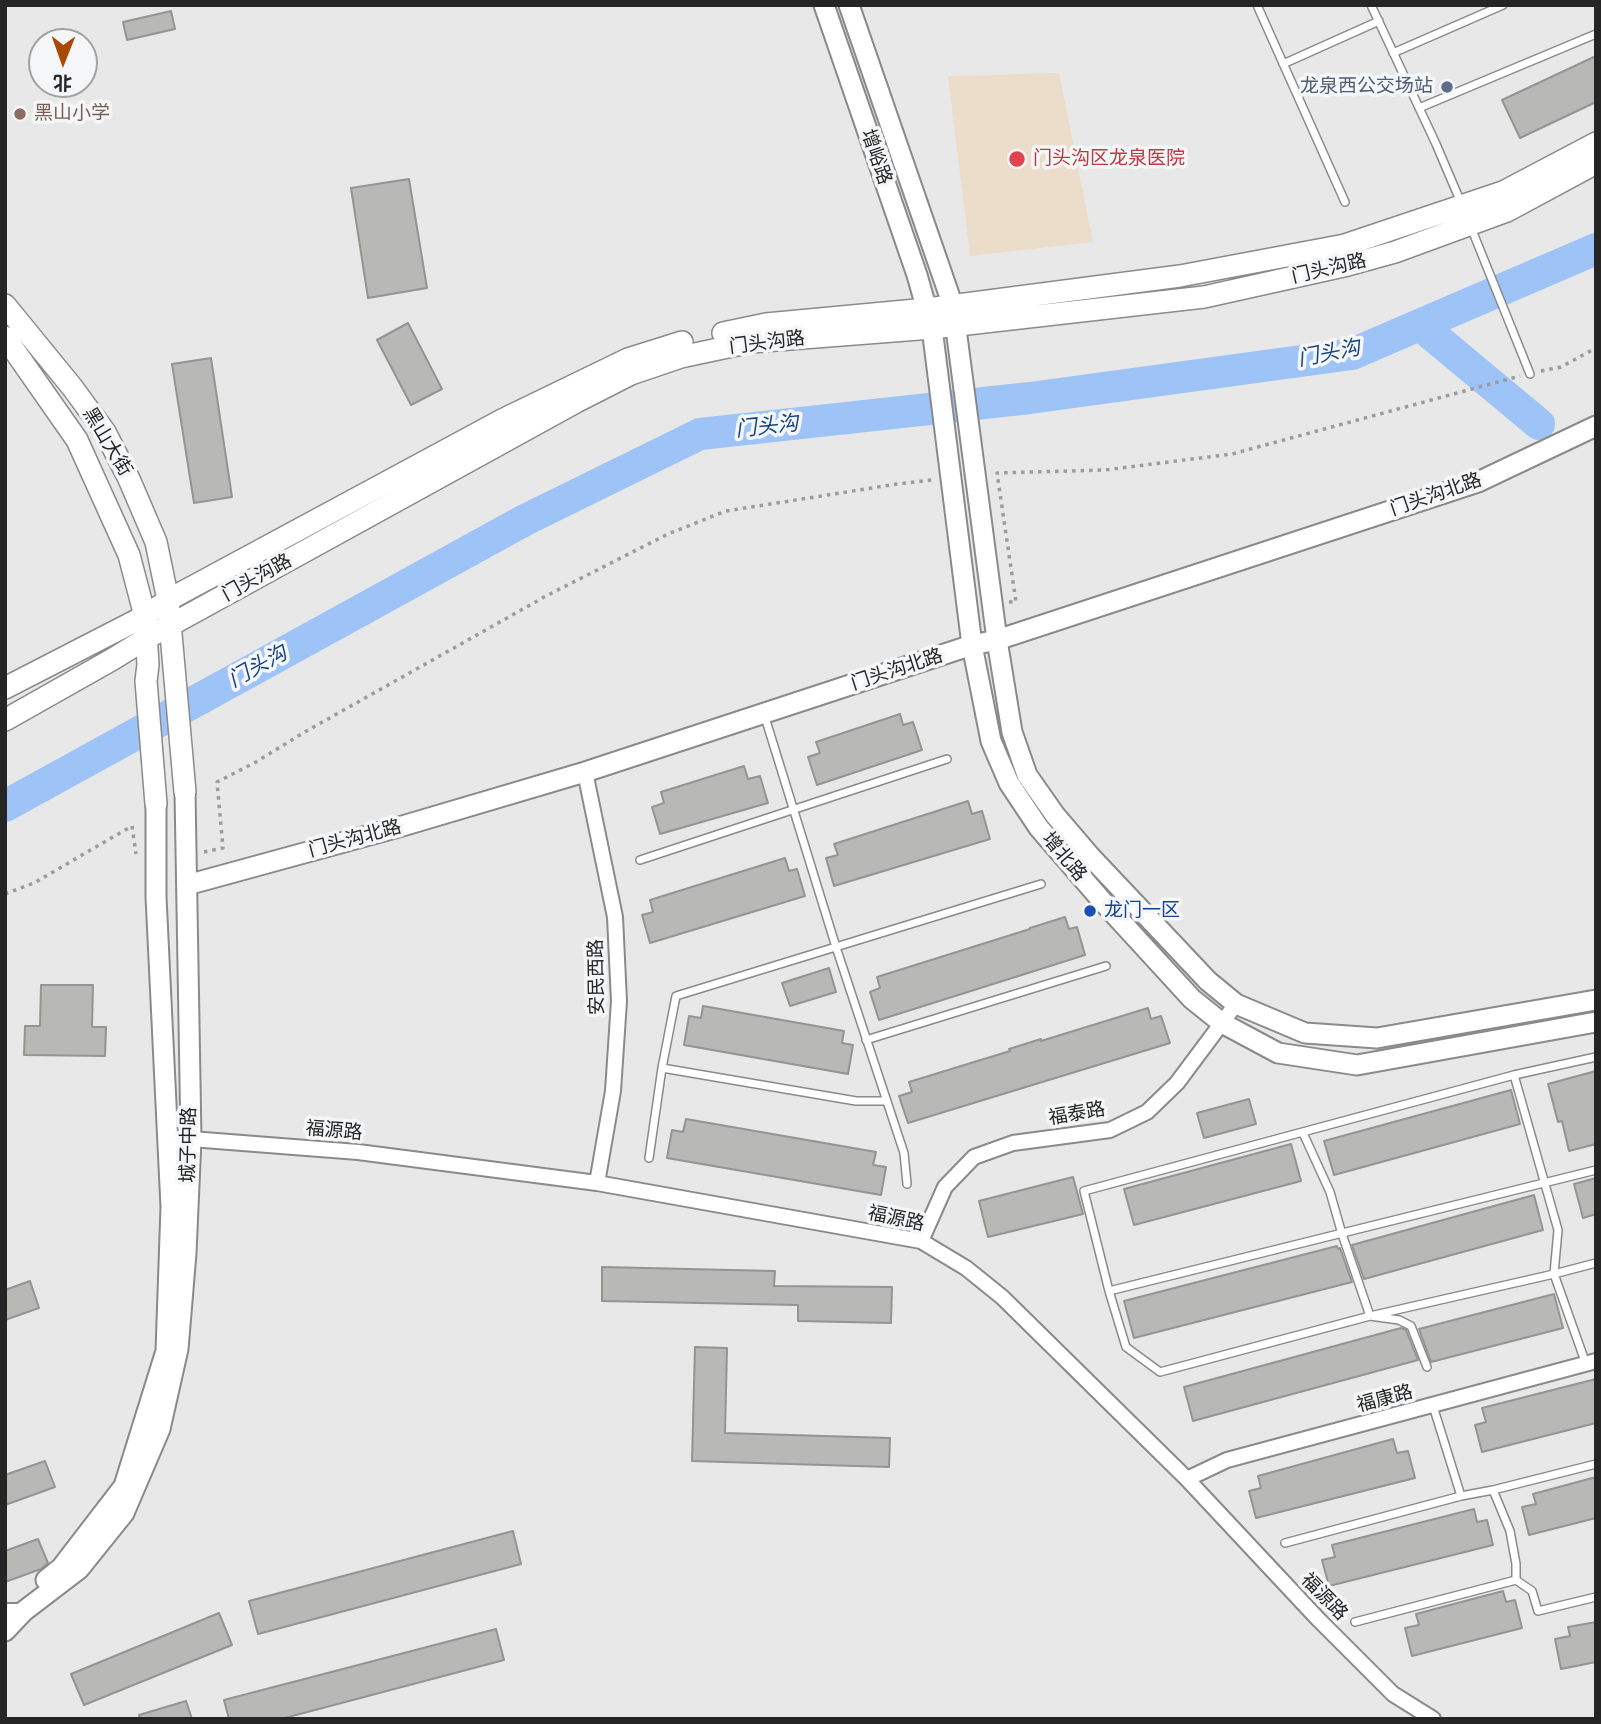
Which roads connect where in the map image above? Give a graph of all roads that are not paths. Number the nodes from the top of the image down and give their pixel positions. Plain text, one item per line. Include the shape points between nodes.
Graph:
1 (824, 5) edge
2 (849, 5) edge
3 (1257, 5) edge
4 (1371, 5) edge
5 (1503, 5) edge
6 (1379, 21) junction
7 (1596, 34) edge
8 (1393, 53) junction
9 (1283, 64) junction
10 (1419, 108) junction
11 (1596, 143) edge
12 (1596, 163) edge
13 (1345, 202) dead end
14 (1468, 220) junction
15 (5, 305) edge
16 (955, 315) junction
17 (930, 318) junction
18 (5, 337) edge
19 (1530, 374) road end
20 (1596, 426) edge
21 (168, 600) junction
22 (170, 625) junction
23 (146, 627) junction
24 (997, 640) junction
25 (972, 645) junction
26 (5, 688) edge
27 (764, 714) junction
28 (5, 720) edge
29 (947, 759) dead end
30 (585, 772) junction
31 (185, 792) joint
32 (156, 804) joint
33 (793, 810) junction
34 (640, 860) dead end
35 (1041, 884) dead end
36 (187, 885) junction
37 (836, 947) junction
38 (1106, 966) dead end
39 (1596, 1000) edge
40 (1236, 1004) junction
41 (1596, 1022) edge
42 (1222, 1023) junction
43 (866, 1040) junction
44 (1596, 1057) edge
45 (662, 1068) junction
46 (1514, 1075) junction
47 (885, 1101) junction
48 (1303, 1133) junction
49 (167, 1139) junction
50 (191, 1139) junction
51 (649, 1158) dead end
52 (1596, 1170) edge
53 (597, 1183) junction
54 (1545, 1183) junction
55 (907, 1184) dead end
56 (1342, 1234) junction
57 (921, 1241) junction
58 (1596, 1263) edge
59 (1554, 1274) junction
60 (1109, 1291) junction
61 (1370, 1316) junction
62 (1591, 1362) edge
63 (1427, 1367) dead end
64 (1433, 1406) junction
65 (1596, 1464) edge
66 (1187, 1479) junction
67 (1493, 1490) junction
68 (1461, 1496) junction
69 (1285, 1544) dead end
70 (1516, 1580) junction
71 (1596, 1597) edge
72 (10, 1611) edge
73 (1355, 1622) dead end
74 (5, 1631) edge
75 (1433, 1719) edge

1 - 17 street, 增峪路
2 - 16 street, 增峪路
3 - 9 lane
4 - 6 lane
5 - 8 lane
6 - 8 lane
6 - 9 lane
7 - 10 lane
8 - 10 lane
9 - 13 lane
10 - 14 lane
11 - 14 main road, 门头沟路 via 1503,192
12 - 14 main road, 门头沟路 via 1507,211
14 - 16 main road, 门头沟路
14 - 19 lane
15 - 21 main road, 黑山大街 via 105,432 156,542
16 - 17 main road, 门头沟路
16 - 24 street, 增北路
17 - 21 main road, 门头沟路 via 766,324 628,359 502,420
17 - 22 main road, 门头沟路 via 751,342 681,357 631,374
17 - 25 street, 增北路 via 937,363 941,477
18 - 23 main road, 黑山大街 via 77,439 129,555
20 - 24 street, 门头沟北路 via 1478,482
21 - 22 main road, 城子中路
21 - 23 main road, 门头沟路
22 - 23 main road, 门头沟路
22 - 31 main road, 城子中路
23 - 26 main road, 门头沟路
23 - 28 main road, 门头沟路 via 113,659
23 - 32 main road, 黑山大街
24 - 25 street, 门头沟北路
24 - 40 street, 增北路 via 1012,732 1027,775 1090,856 1208,981
25 - 27 street, 门头沟北路
25 - 42 street, 增北路 via 991,741 1009,783 1039,828 1103,902 1192,999
27 - 30 street, 门头沟北路
27 - 33 lane
29 - 33 lane
30 - 36 street, 门头沟北路
30 - 53 street, 安民西路 via 615,918 619,1001 613,1091
31 - 36 street, 城子中路
32 - 49 street, 城子中路 via 156,911
33 - 34 lane
33 - 37 lane
35 - 37 lane
36 - 50 street, 城子中路
37 - 43 lane
37 - 45 lane via 676,996
38 - 43 lane
39 - 40 street, 增北路 via 1377,1038 1305,1033
40 - 42 street, 福泰路
41 - 42 street, 增北路 via 1357,1065 1278,1053
42 - 57 street, 福泰路 via 1177,1083 1147,1112 1110,1130 1013,1143 974,1157 945,1187
43 - 47 lane
44 - 46 lane
45 - 47 lane via 856,1101
45 - 51 lane
46 - 48 lane
46 - 54 lane
47 - 55 lane via 904,1153
48 - 56 lane via 1330,1192
48 - 60 lane via 1084,1191
49 - 50 street, 福源路
49 - 72 street, 城子中路 via 171,1207 166,1351 124,1486 61,1568
50 - 53 street, 福源路 via 358,1152
50 - 72 street, 城子中路 via 178,1349 160,1429 124,1513 79,1569
52 - 54 lane
53 - 57 street, 福源路
54 - 56 lane
54 - 59 lane via 1558,1230
56 - 60 lane
56 - 61 lane
57 - 66 street, 福源路 via 1002,1297
58 - 59 lane
59 - 61 lane
59 - 62 lane
60 - 61 lane via 1126,1347 1160,1372
61 - 63 lane via 1411,1326
62 - 64 street, 福康路
64 - 66 street, 福康路 via 1227,1460
64 - 68 lane
65 - 67 lane
66 - 75 street, 福源路 via 1393,1694
67 - 68 lane
67 - 70 lane via 1510,1531
68 - 69 lane
70 - 71 lane via 1532,1591 1538,1611
70 - 73 lane
72 - 74 street, 城子中路

